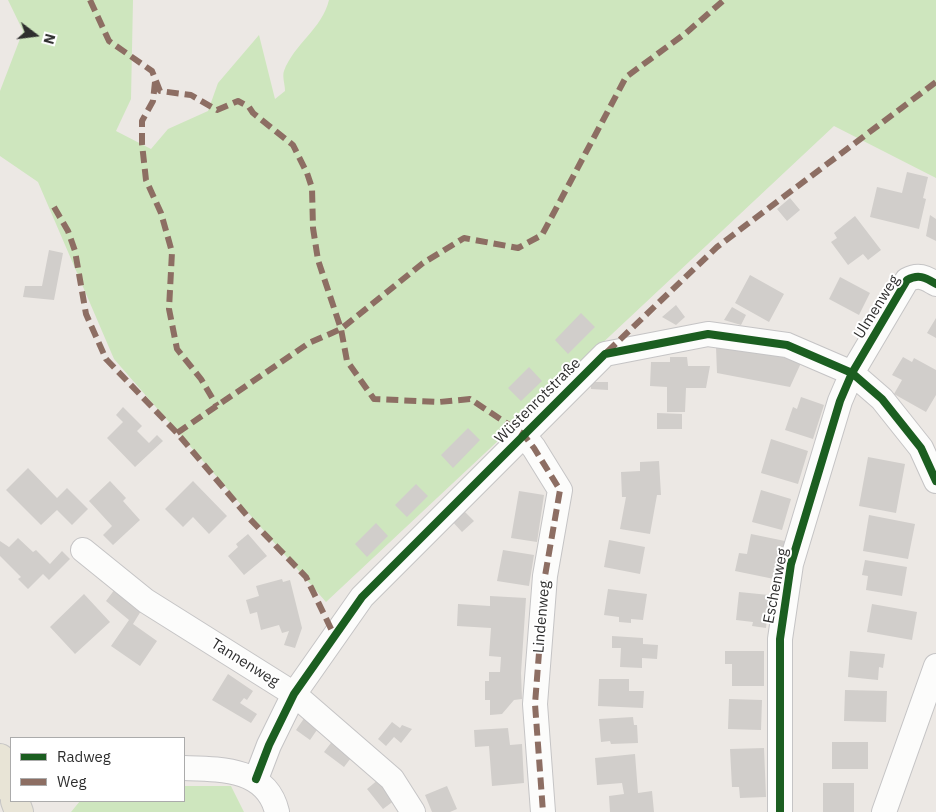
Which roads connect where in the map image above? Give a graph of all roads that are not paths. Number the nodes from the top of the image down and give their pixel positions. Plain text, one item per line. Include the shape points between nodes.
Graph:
1 (936, 284) edge
2 (852, 373) junction
3 (523, 434) junction
4 (936, 481) edge
5 (83, 550) dead end
6 (936, 666) edge
7 (294, 694) junction
8 (5, 761) edge
9 (185, 768) edge
10 (256, 779) junction
11 (10, 785) edge
12 (277, 812) edge
13 (413, 812) edge
14 (543, 812) edge
15 (780, 812) edge
16 (884, 812) edge

1 - 2 street, Ulmenweg via 916,276 907,280
2 - 3 street, Wüstenrotstraße via 787,345 708,334 605,354
2 - 4 street, Wüstenrotstraße via 882,399 921,448
2 - 15 street, Eschenweg via 840,401 791,564 780,639
3 - 7 street, Wüstenrotstraße via 362,597
3 - 14 street, Lindenweg via 560,490 545,576 535,704
5 - 7 street, Tannenweg via 146,601
6 - 16 street
7 - 10 street, Wüstenrotstraße
7 - 13 street, Tannenweg via 392,780
8 - 11 main road
9 - 10 street via 225,769
10 - 12 street via 275,804

